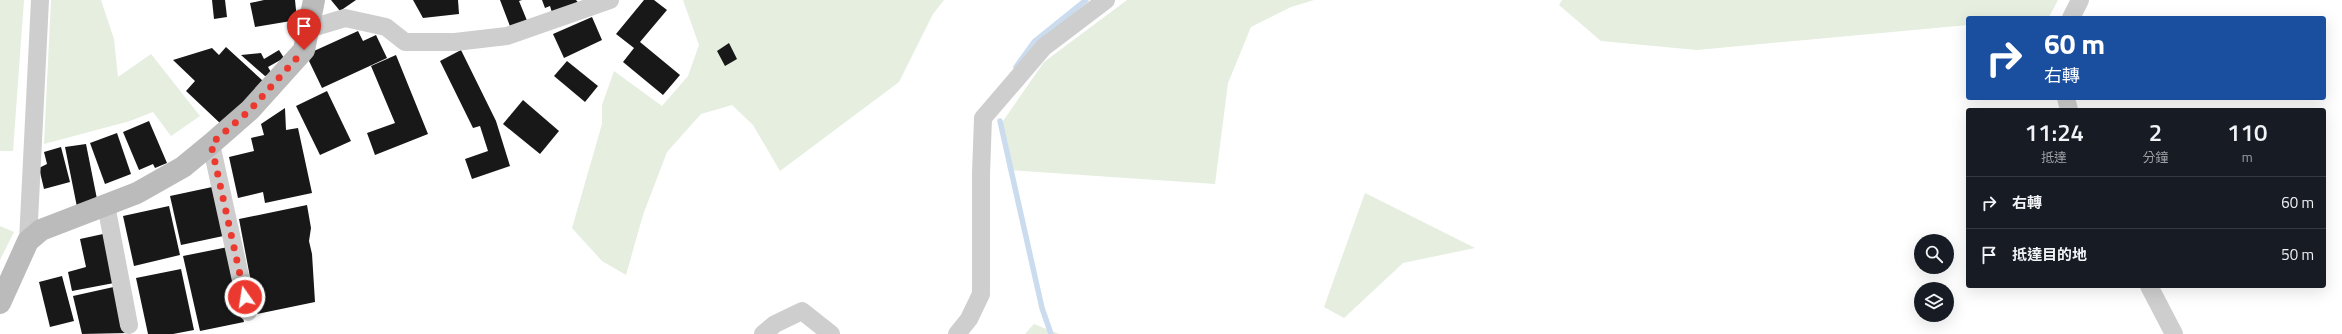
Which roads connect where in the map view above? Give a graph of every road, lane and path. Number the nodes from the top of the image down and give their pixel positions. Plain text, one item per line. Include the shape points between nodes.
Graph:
1 (40, 0) edge
2 (314, 0) edge
3 (610, 0) edge
4 (1106, 0) edge
5 (2080, 0) edge
6 (2073, 16) edge
7 (308, 29) junction
8 (211, 144) junction
9 (106, 205) junction
10 (28, 241) junction
11 (2150, 288) edge
12 (0, 303) edge
13 (248, 312) dead end
14 (129, 325) dead end
15 (763, 334) edge
16 (831, 334) edge
17 (957, 334) edge
18 (2174, 334) edge

1 - 10 street
2 - 7 street
3 - 7 street via 507,36 455,42 405,42 386,27 345,18
4 - 17 street via 1044,47 983,118 982,294 969,319
5 - 6 street
7 - 8 street via 304,50 250,110
8 - 9 street via 183,167 137,193
8 - 13 street
9 - 10 street via 41,230
9 - 14 street
10 - 12 street
11 - 18 street
15 - 16 street via 775,324 802,310

